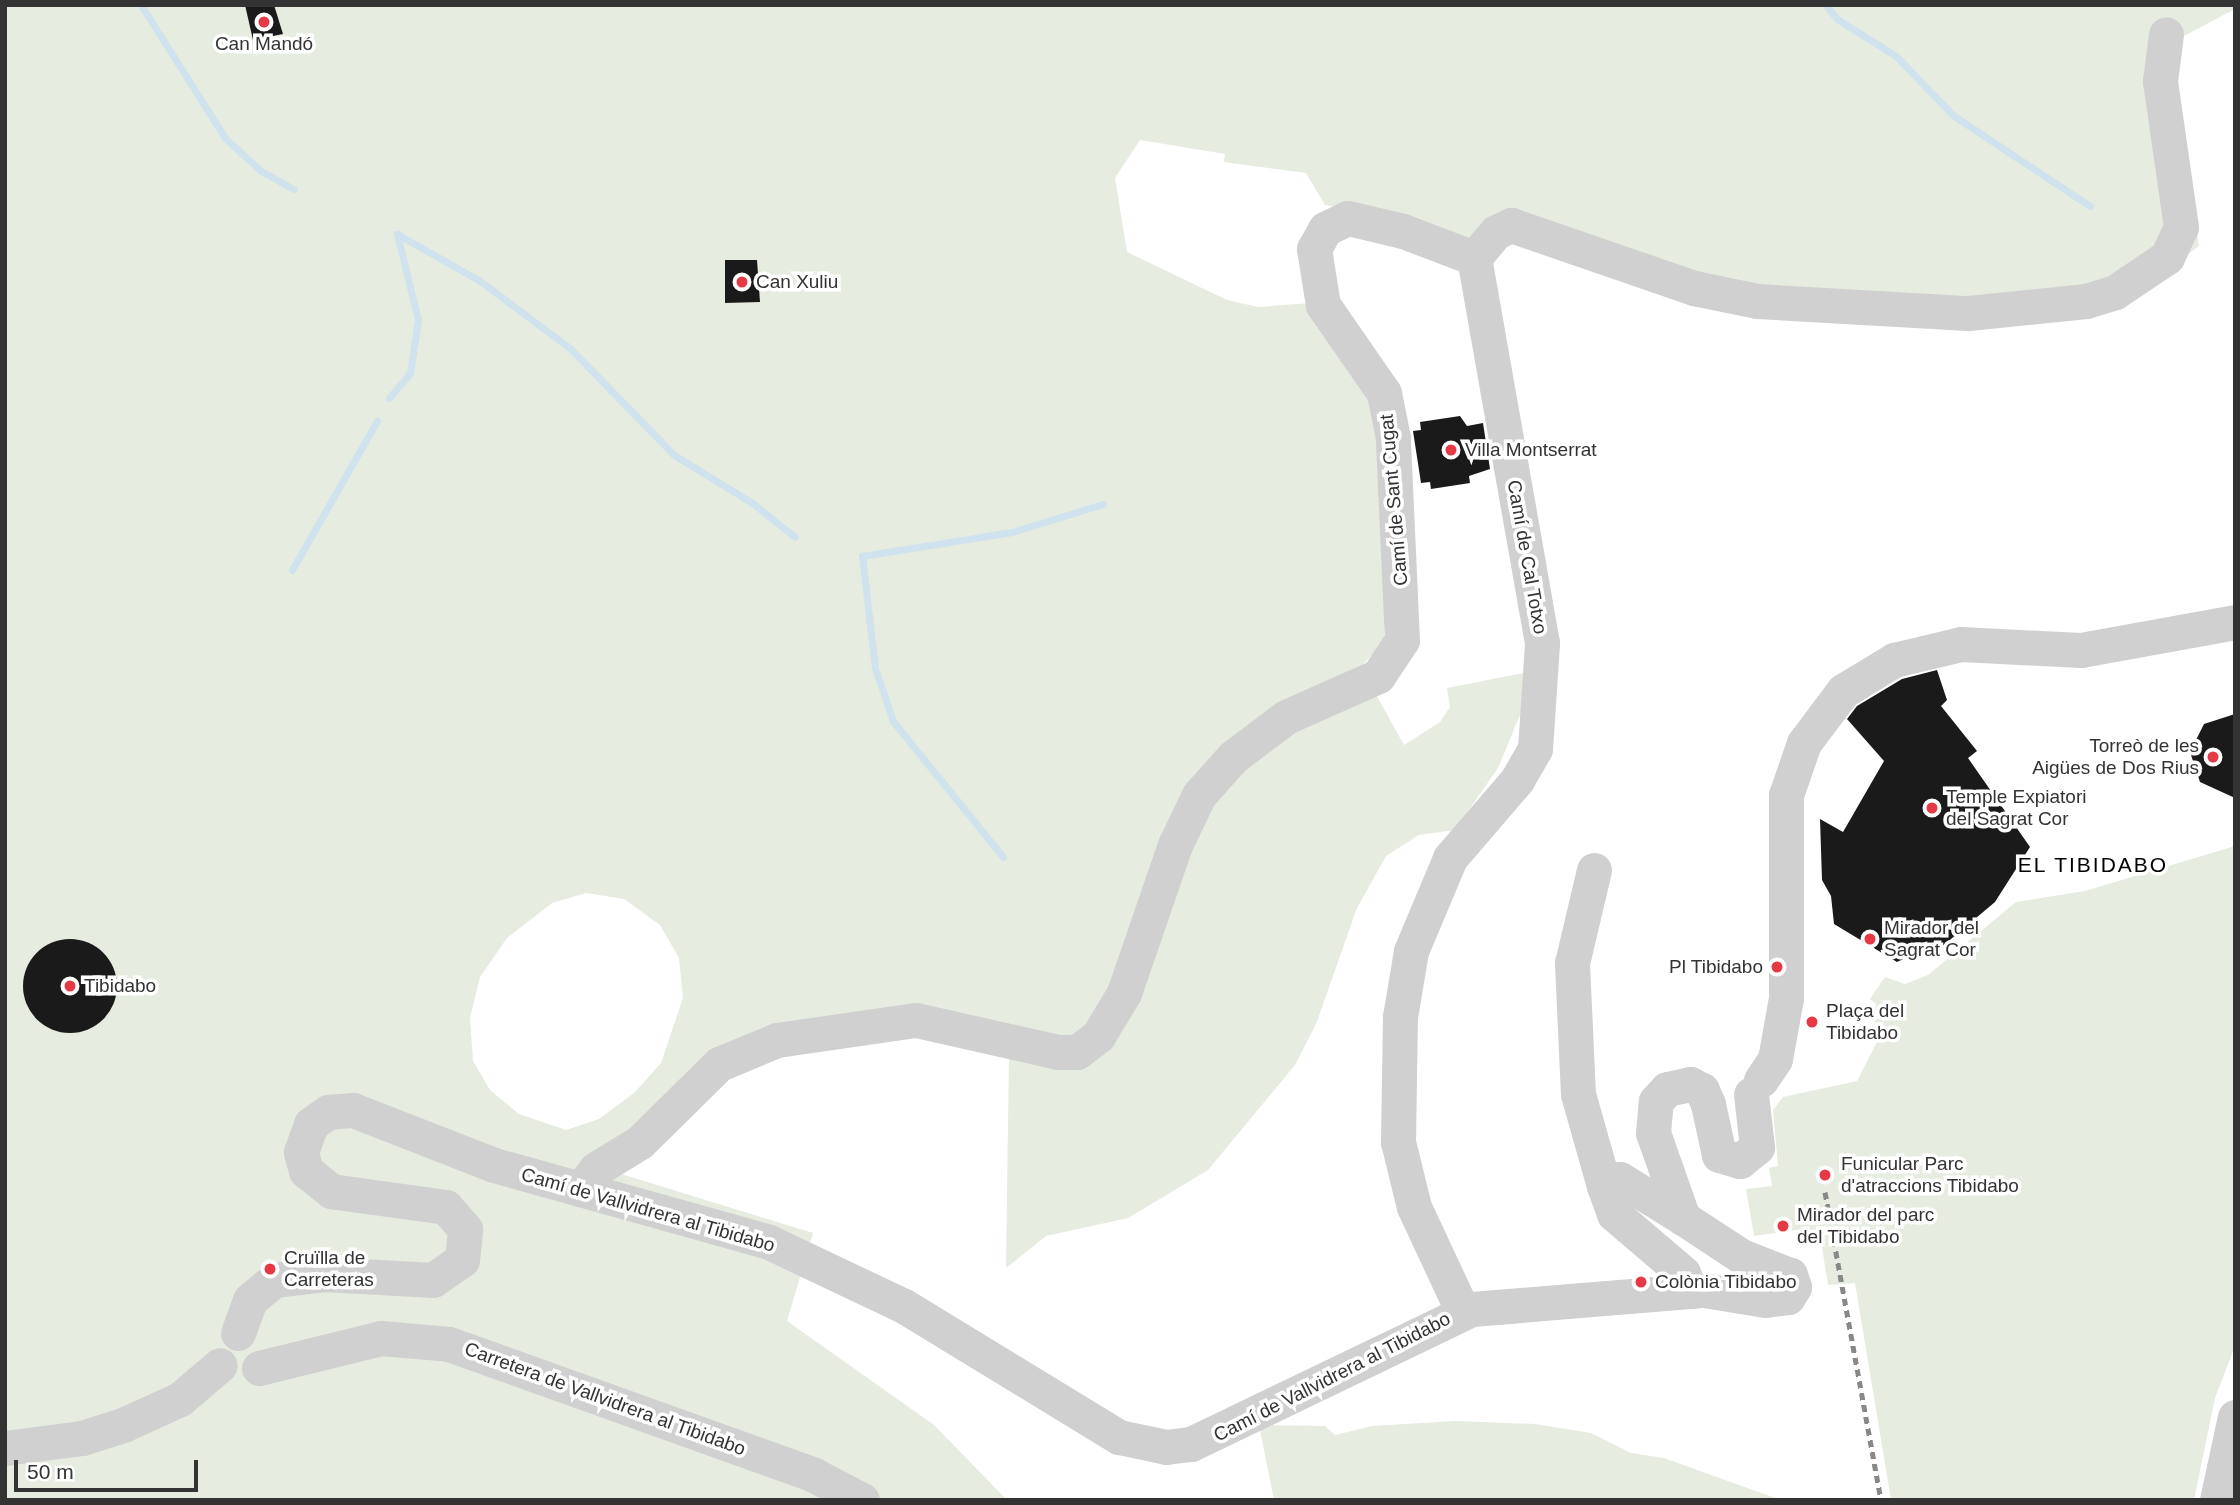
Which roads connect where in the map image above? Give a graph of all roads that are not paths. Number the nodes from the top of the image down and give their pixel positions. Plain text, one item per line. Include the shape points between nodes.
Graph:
1 (2166, 34) dead end
2 (1474, 258) junction
3 (2235, 622) edge
4 (1594, 870) dead end
5 (1604, 1186) junction
6 (582, 1187) junction
7 (1683, 1218) junction
8 (1691, 1291) junction
9 (1463, 1312) junction
10 (238, 1332) junction
11 (220, 1365) junction
12 (259, 1368) junction
13 (2235, 1417) edge
14 (5, 1448) edge
15 (862, 1500) edge
16 (2217, 1500) edge

1 - 2 street via 2160,80 2181,228 2167,257 2115,292 2086,301 1968,313 1839,309 1737,299 1528,227 1496,232
2 - 6 street, Camí de Sant Cugat via 1403,230 1348,218 1325,229 1314,249 1323,305 1384,393 1394,449 1402,640 1378,676 1286,717 1233,757 1199,795 1175,845 1124,993 1098,1036 1077,1052 1058,1052 916,1020 777,1040 719,1064 640,1142 596,1170
2 - 9 street, Camí de Cal Totxo via 1542,643 1535,749 1517,780 1450,858 1411,951 1400,1017 1398,1142 1414,1207
3 - 7 street via 2081,650 1961,644 1869,671 1822,713 1791,774 1783,820 1787,941 1781,1028 1775,1059 1756,1087 1757,1147 1740,1161 1718,1155 1702,1090 1678,1084 1657,1101 1653,1133 1657,1153
4 - 5 street via 1572,963 1571,1031 1577,1094
5 - 7 street via 1620,1179
5 - 8 street via 1614,1214 1683,1273
6 - 9 street, Camí de Vallvidrera al Tibidabo via 769,1242 958,1336 1084,1419 1150,1445 1179,1446 1219,1435
6 - 10 street, Camí de Vallvidrera al Tibidabo via 460,1154 366,1114 328,1112 311,1124 302,1142 302,1162 313,1180 343,1194 446,1207 465,1229 462,1260 433,1280 325,1274 274,1280 250,1300
7 - 8 street, Camí de Vallvidrera al Tibidabo via 1741,1256 1783,1270 1794,1287 1777,1301
8 - 9 street, Camí de Vallvidrera al Tibidabo
10 - 11 street via 220,1344
10 - 12 street via 258,1341 263,1354
11 - 12 street via 238,1377
11 - 14 street via 180,1399 123,1426 82,1438
12 - 15 street, Carretera de Vallvidrera al Tibidabo via 381,1338 449,1344 814,1475
13 - 16 street

